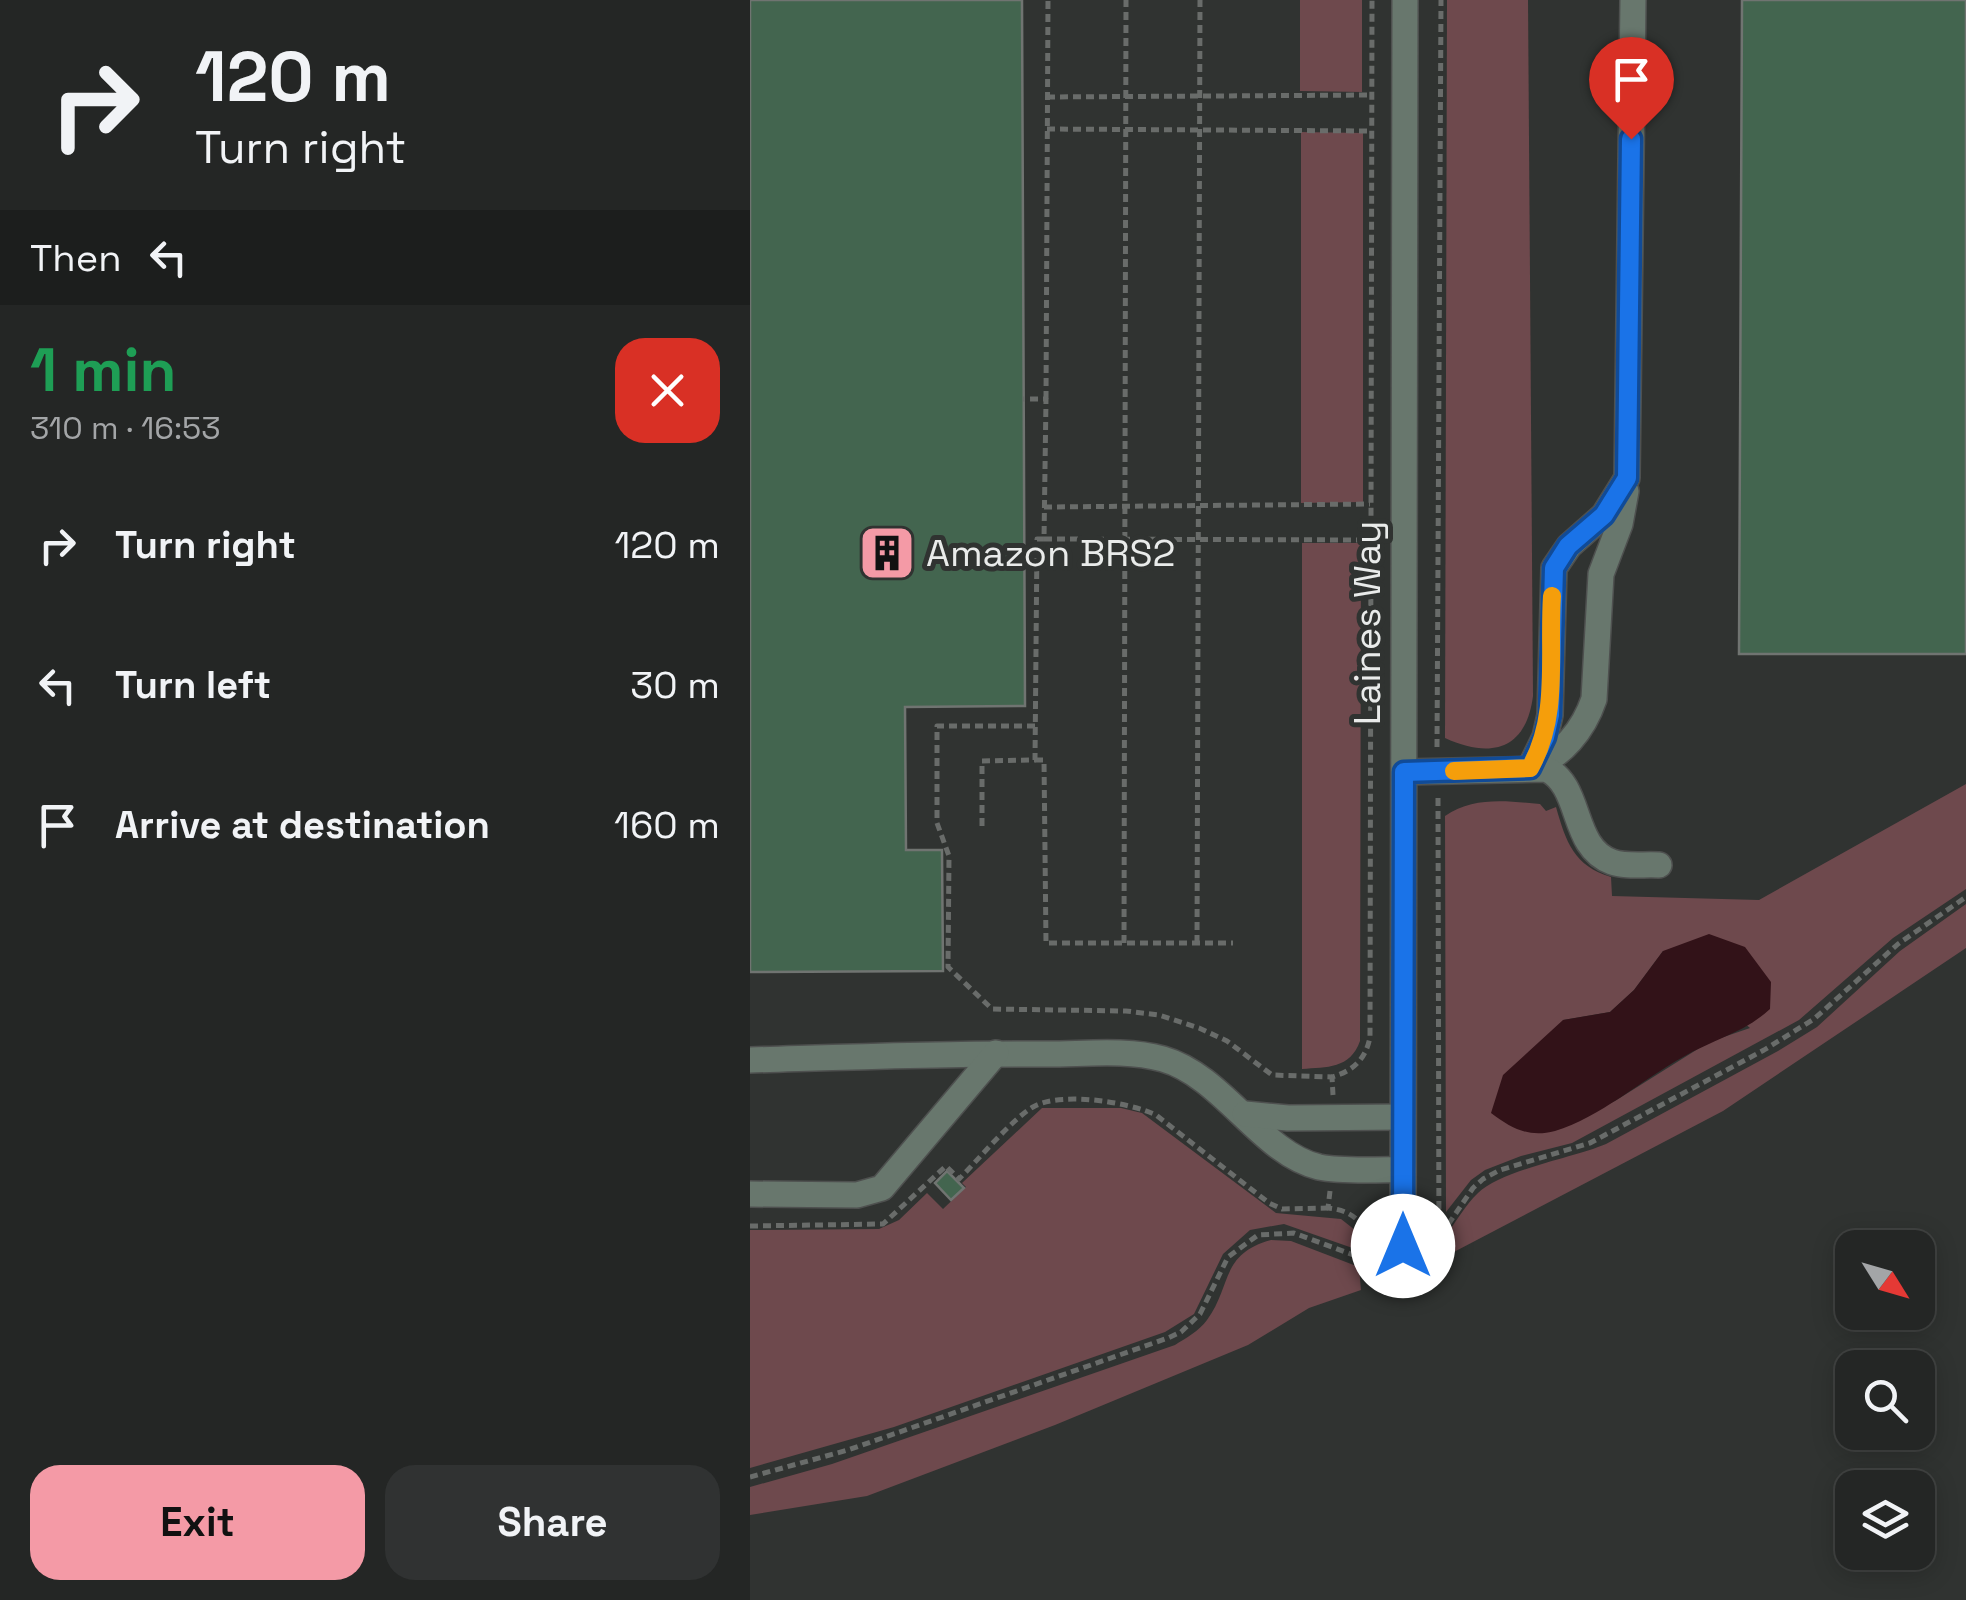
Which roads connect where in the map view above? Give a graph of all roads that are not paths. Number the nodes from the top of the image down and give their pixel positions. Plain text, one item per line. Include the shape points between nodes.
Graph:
1 (1405, 0) edge
2 (1634, 0) edge
3 (1627, 478) junction
4 (1530, 768) junction
5 (1404, 772) junction
6 (1659, 865) dead end
7 (996, 1054) junction
8 (750, 1060) edge
9 (1245, 1114) junction
10 (1403, 1116) junction
11 (1403, 1170) junction
12 (750, 1194) edge
13 (1404, 1253) road end

1 - 5 street, Laines Way
2 - 3 street
3 - 4 street via 1604,515 1554,568 1550,715
3 - 4 street via 1599,586 1594,699 1564,748
4 - 5 street
4 - 6 street via 1562,780 1581,828 1603,856
5 - 10 street, Laines Way
7 - 8 street
7 - 9 street via 1161,1058 1192,1072
7 - 12 street via 882,1188 857,1195
9 - 10 street
9 - 11 street via 1268,1137 1318,1167
10 - 11 street, Laines Way
11 - 13 street, Laines Way

